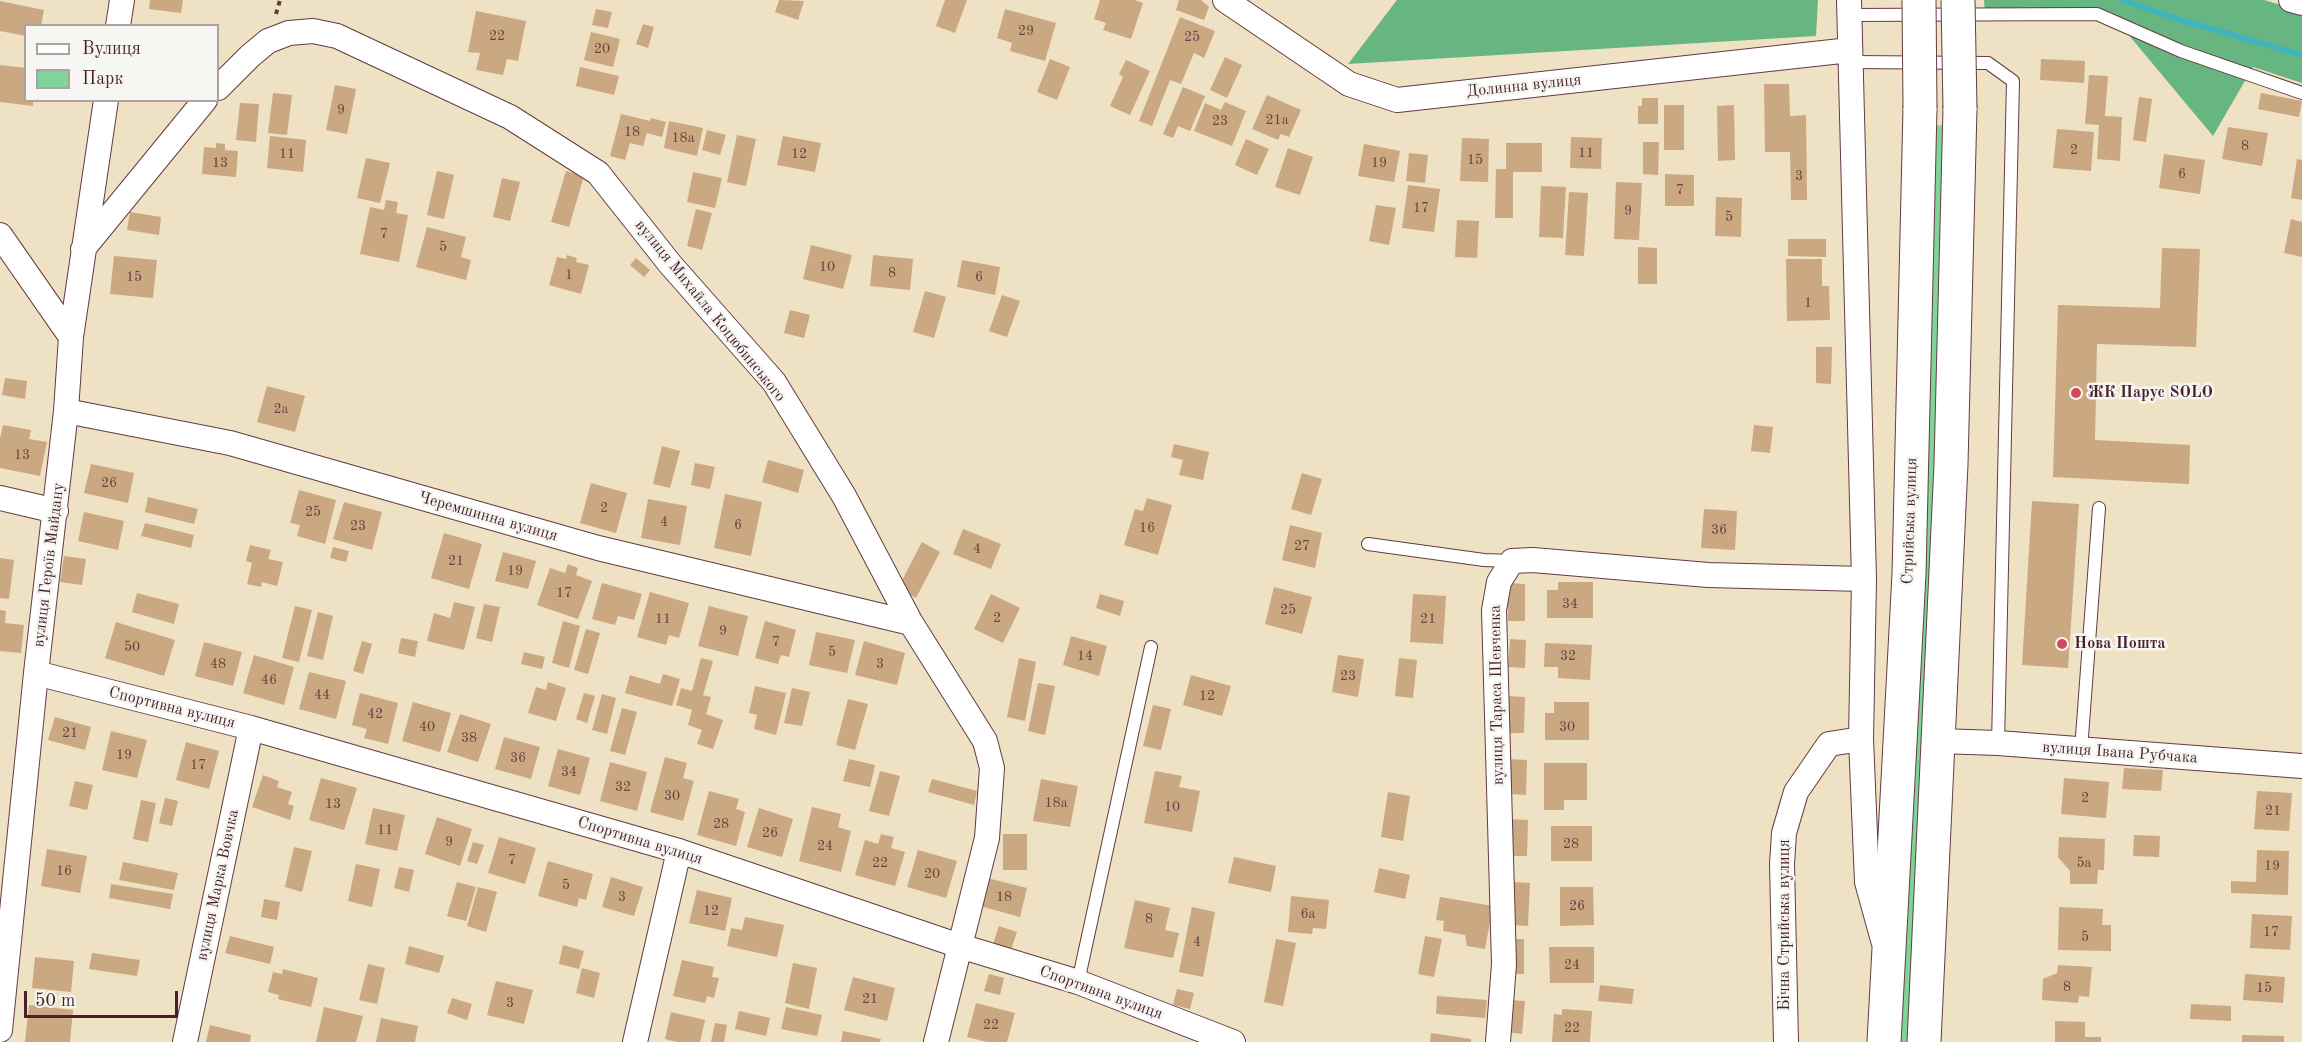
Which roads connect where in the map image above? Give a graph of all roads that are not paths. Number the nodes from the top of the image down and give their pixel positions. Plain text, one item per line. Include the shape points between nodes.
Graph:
1 (122, 0) edge
2 (1225, 0) edge
3 (1918, 0) edge
4 (1958, 0) edge
5 (2291, 0) edge
6 (2302, 3) edge
7 (1849, 8) edge
8 (118, 24) edge
9 (1850, 56) junction
10 (219, 87) edge
11 (2302, 93) edge
12 (106, 102) edge
13 (203, 102) edge
14 (0, 235) edge
15 (82, 250) junction
16 (71, 337) junction
17 (66, 411) junction
18 (0, 498) edge
19 (2098, 507) dead end
20 (56, 511) junction
21 (1368, 544) dead end
22 (1512, 561) junction
23 (1864, 579) junction
24 (911, 623) junction
25 (1150, 647) dead end
26 (36, 673) junction
27 (251, 728) junction
28 (1861, 739) junction
29 (1939, 741) junction
30 (1998, 743) junction
31 (2081, 750) junction
32 (2302, 766) edge
33 (679, 851) junction
34 (960, 946) junction
35 (1889, 958) junction
36 (1078, 982) junction
37 (0, 1030) edge
38 (1219, 1040) edge
39 (185, 1042) edge
40 (635, 1042) edge
41 (936, 1042) edge
42 (1498, 1042) edge
43 (1786, 1042) edge
44 (1884, 1042) edge
45 (1924, 1042) edge

1 - 8 street
2 - 9 street, Долинна вулиця via 1349,84 1397,100
3 - 35 highway, Стрийська вулиця, bridge via 1920,108 1909,574
4 - 29 highway, bridge via 1960,108 1951,464
5 - 6 street
7 - 9 street
7 - 11 lane via 2097,14 2181,51
9 - 23 street
9 - 30 lane via 1988,63 2013,81
10 - 24 street, вулиця Михайла Коцюбинського via 268,41 289,33 313,31 337,36 510,117 598,173 670,264 774,382 844,496
12 - 15 street, вулиця Героїв Майдану
13 - 15 street
14 - 16 street
15 - 16 street, вулиця Героїв Майдану
16 - 17 street, вулиця Героїв Майдану
17 - 20 street, вулиця Героїв Майдану
17 - 24 street, Черемшинна вулиця via 231,443 598,548
18 - 20 street
19 - 31 lane
20 - 26 street, вулиця Героїв Майдану
21 - 22 lane
22 - 23 street via 1708,575
22 - 42 street, вулиця Тараса Шевченка via 1499,582 1494,610 1504,964
23 - 28 street
24 - 34 street, вулиця Михайла Коцюбинського via 985,741 992,768 987,838
25 - 36 lane
26 - 27 street, Спортивна вулиця
26 - 37 street, вулиця Героїв Майдану
27 - 33 street, Спортивна вулиця
27 - 39 street, вулиця Марка Вовчка
28 - 35 street via 1867,882
28 - 43 street, Бічна Стрийська вулиця via 1829,744 1796,792 1784,833
29 - 30 street, вулиця Івана Рубчака
29 - 45 highway
30 - 31 street, вулиця Івана Рубчака
31 - 32 street, вулиця Івана Рубчака
33 - 34 street, Спортивна вулиця
33 - 40 street
34 - 36 street, Спортивна вулиця
34 - 41 street, вулиця Михайла Коцюбинського
35 - 44 highway, Стрийська вулиця
36 - 38 street, Спортивна вулиця

